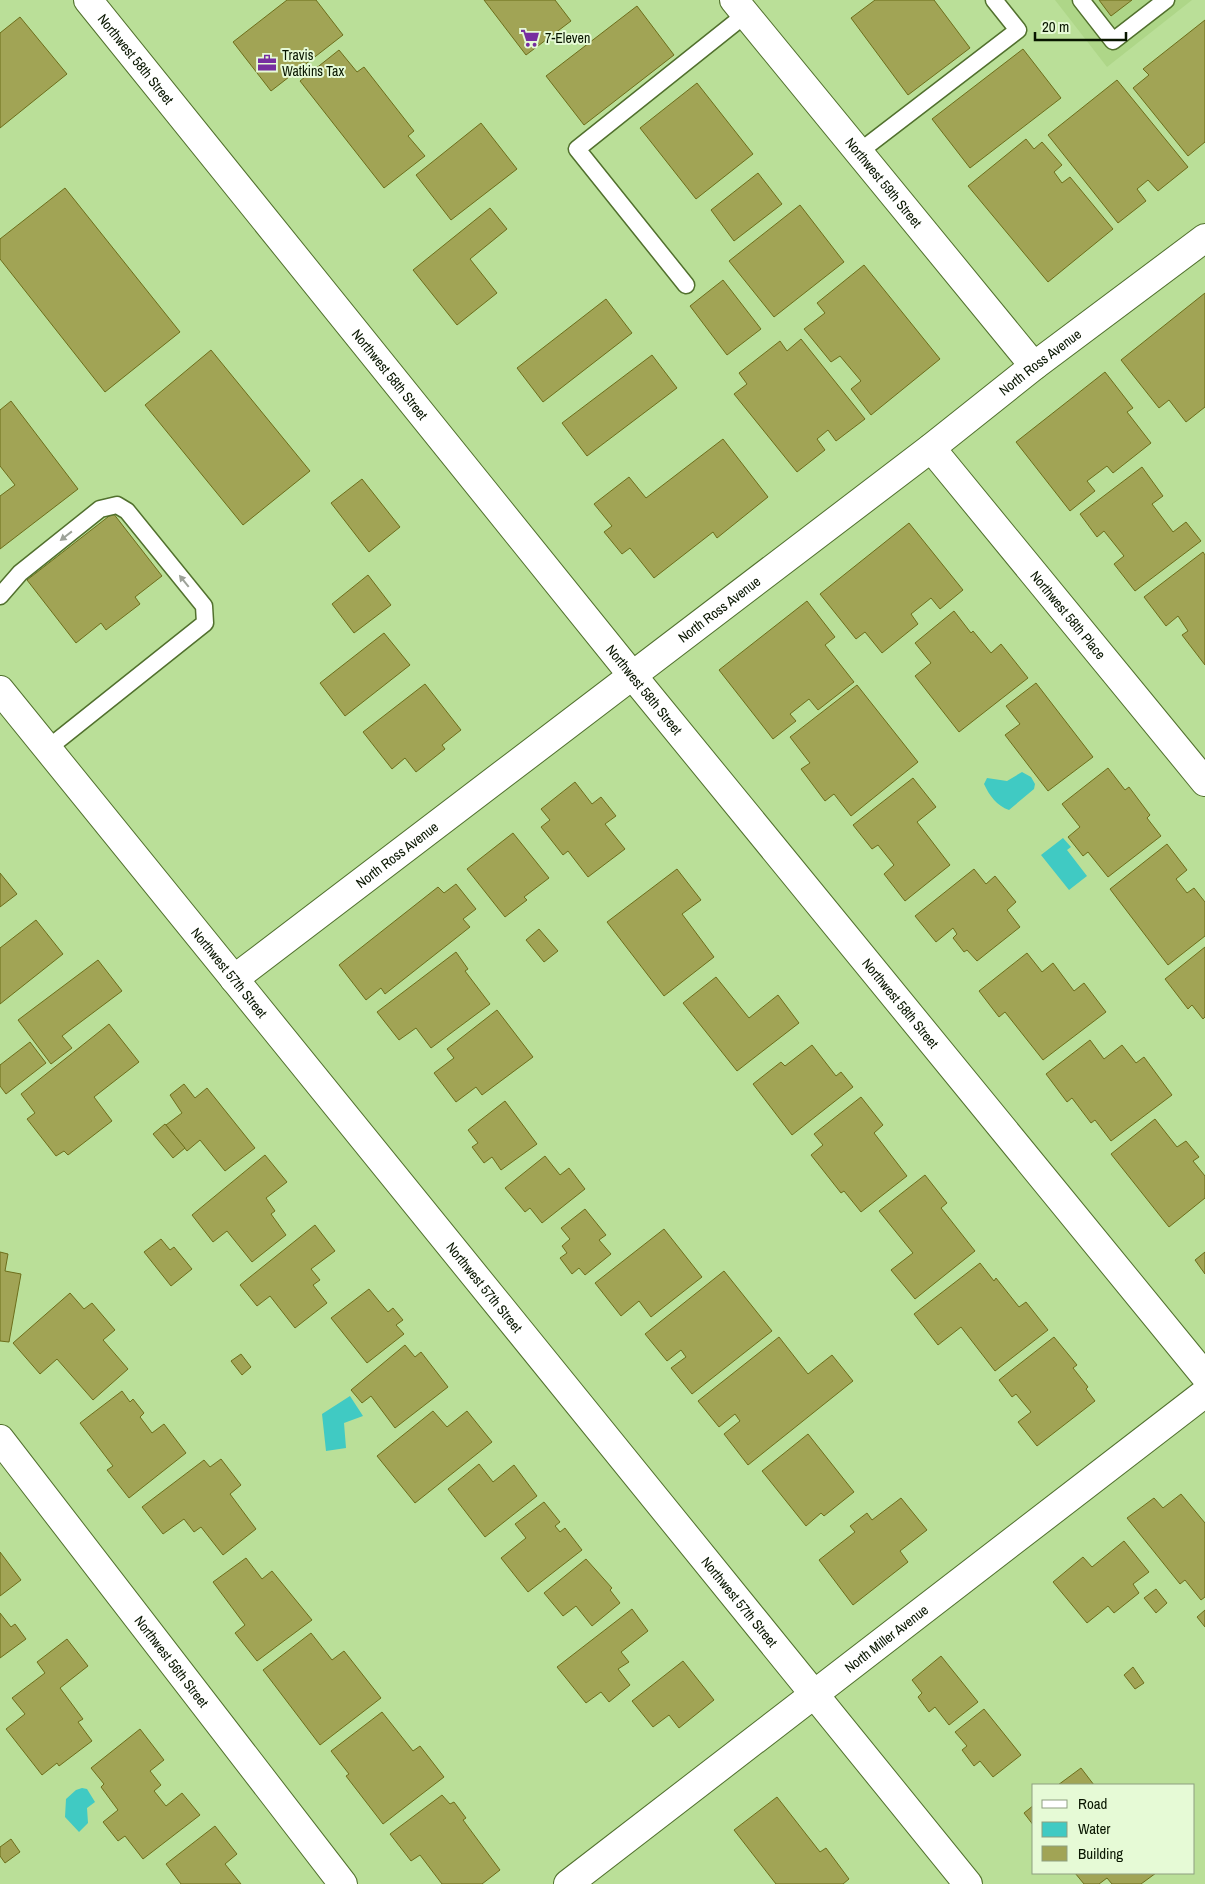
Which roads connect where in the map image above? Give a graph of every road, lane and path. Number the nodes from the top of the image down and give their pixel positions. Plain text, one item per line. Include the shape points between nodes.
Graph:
1 (88, 0) edge
2 (994, 0) edge
3 (1081, 0) edge
4 (1166, 0) edge
5 (740, 7) edge
6 (859, 152) junction
7 (1205, 238) edge
8 (686, 285) dead end
9 (1034, 366) junction
10 (931, 448) junction
11 (0, 596) edge
12 (632, 675) junction
13 (0, 690) edge
14 (48, 749) junction
15 (1205, 782) edge
16 (234, 979) junction
17 (1205, 1376) edge
18 (1205, 1393) edge
19 (0, 1439) edge
20 (815, 1694) junction
21 (343, 1884) edge
22 (568, 1884) edge
23 (968, 1884) edge

1 - 12 street, Northwest 58th Street
2 - 6 lane via 1018,30
3 - 4 lane via 1113,40
5 - 6 street, Northwest 59th Street
5 - 8 lane via 577,149
6 - 9 street, Northwest 59th Street
7 - 9 street, North Ross Avenue
9 - 10 street, North Ross Avenue
10 - 12 street, North Ross Avenue
10 - 15 street, Northwest 58th Place
14 -> 11 lane via 205,623 204,606 127,510 117,505 100,509 20,572
12 - 16 street, North Ross Avenue
12 - 17 street, Northwest 58th Street
13 - 14 street, Northwest 57th Street
14 - 16 street, Northwest 57th Street
16 - 20 street, Northwest 57th Street
18 - 20 street, North Miller Avenue
19 - 21 street, Northwest 56th Street
20 - 22 street, North Miller Avenue
20 - 23 street, Northwest 57th Street

